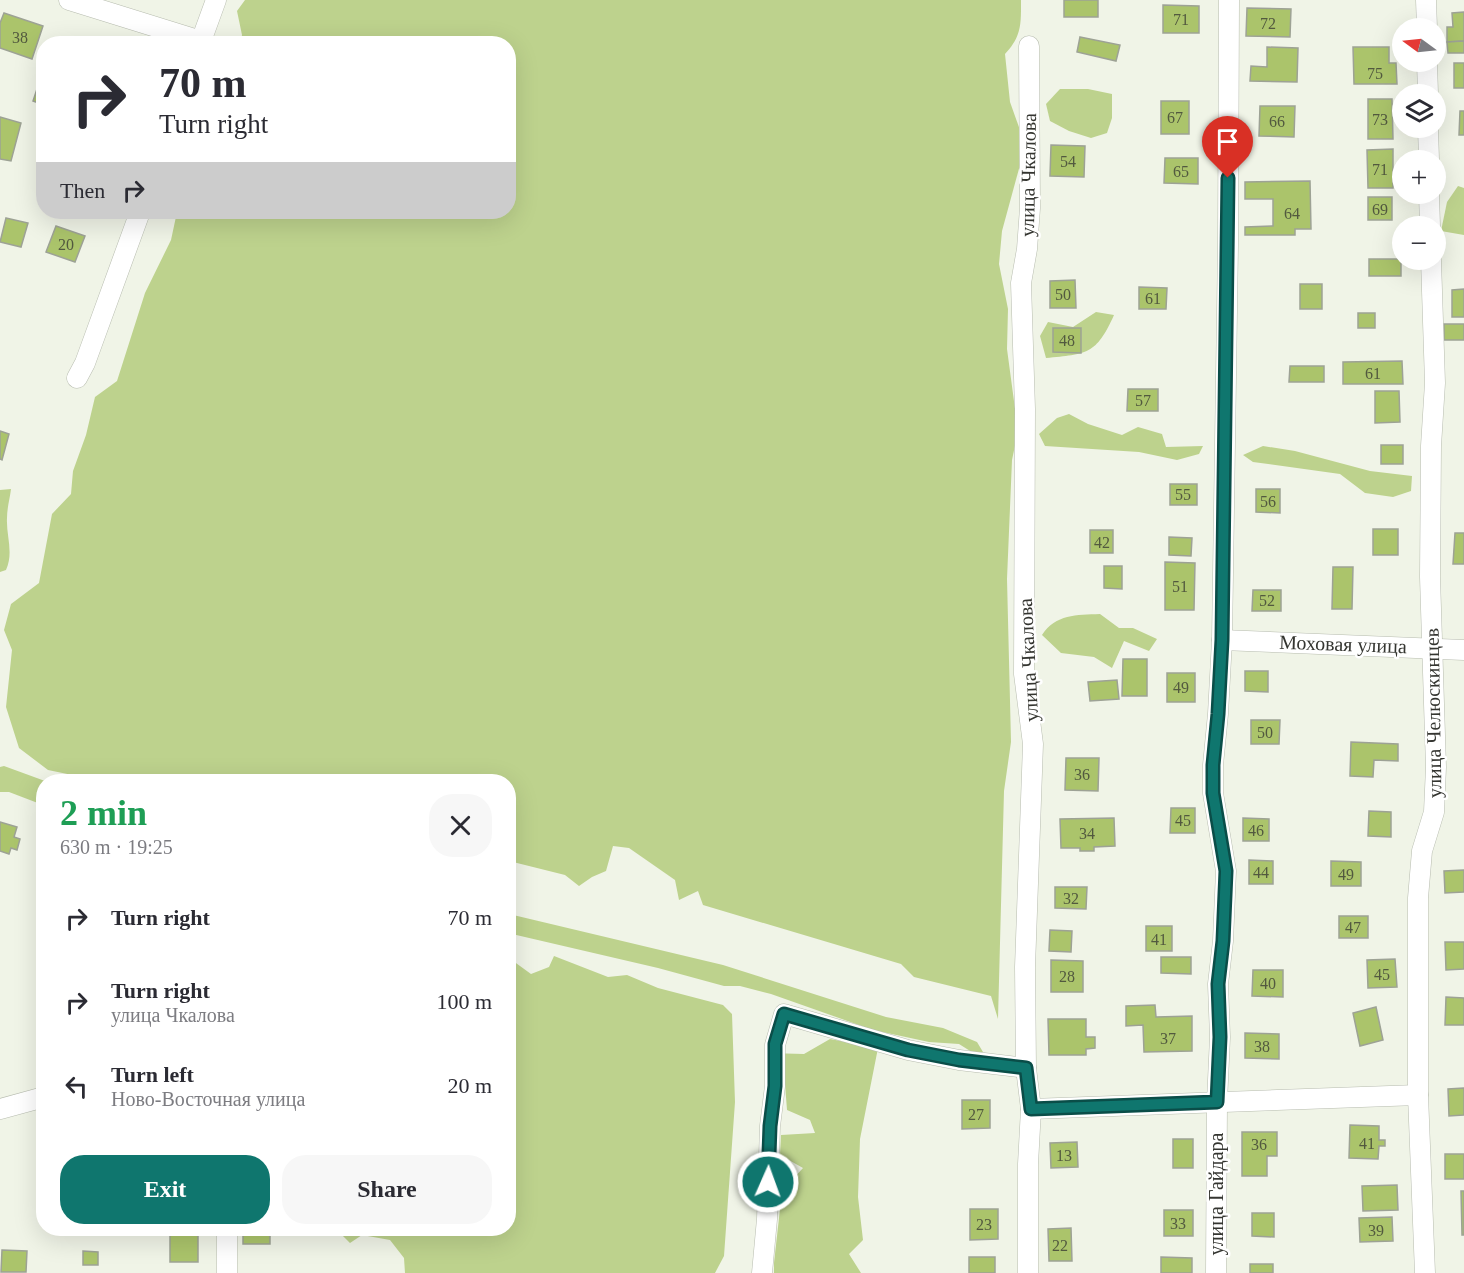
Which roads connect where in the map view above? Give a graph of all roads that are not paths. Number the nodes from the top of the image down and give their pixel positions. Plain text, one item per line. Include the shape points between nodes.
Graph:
1 (69, 0) edge
2 (216, 0) edge
3 (1229, 0) edge
4 (1426, 0) edge
5 (1427, 18) edge
6 (182, 36) edge
7 (203, 36) edge
8 (1029, 46) dead end
9 (137, 219) edge
10 (1431, 270) edge
11 (77, 378) dead end
12 (1222, 640) junction
13 (1434, 648) junction
14 (1464, 650) edge
15 (1026, 1068) junction
16 (1418, 1095) junction
17 (36, 1099) edge
18 (1217, 1102) junction
19 (0, 1109) edge
20 (1031, 1109) junction
21 (227, 1236) edge
22 (227, 1273) edge
23 (762, 1273) edge
24 (1028, 1273) edge
25 (1216, 1273) edge
26 (1425, 1273) edge

1 - 6 street
2 - 7 street
3 - 12 street, улица Гайдара
4 - 5 street
8 - 15 street, улица Чкалова via 1030,208 1021,283 1025,409 1024,674 1033,744 1025,968
9 - 11 street
10 - 13 street, улица Челюскинцев via 1435,383 1430,565
12 - 13 street, Моховая улица
12 - 18 street, улица Гайдара via 1213,765 1213,793 1226,871 1218,984
13 - 14 street, Моховая улица
13 - 16 street, улица Челюскинцев via 1434,812 1422,851 1418,898
15 - 20 street, улица Чкалова
15 - 23 street via 908,1050 784,1014 775,1044
16 - 18 street
16 - 26 street, улица Челюскинцев
17 - 19 street
18 - 20 street
18 - 25 street, улица Гайдара
20 - 24 street, улица Чкалова
21 - 22 street

